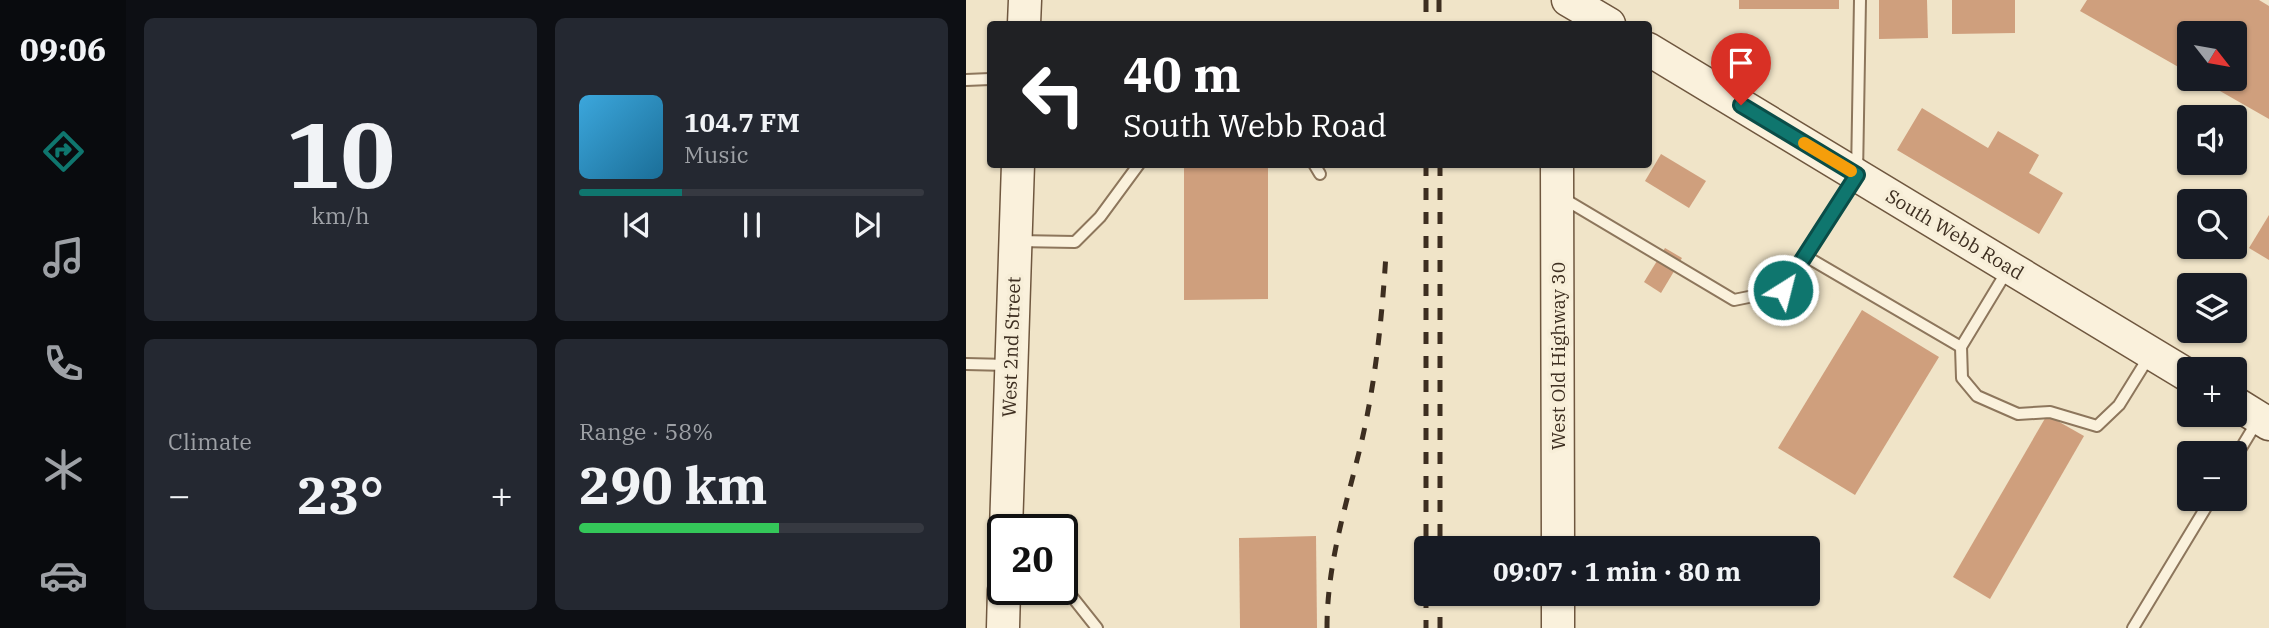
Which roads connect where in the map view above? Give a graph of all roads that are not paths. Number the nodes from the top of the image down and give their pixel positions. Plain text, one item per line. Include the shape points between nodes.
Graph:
1 (1025, 0) edge
2 (1556, 0) edge
3 (1568, 0) edge
4 (1860, 0) edge
5 (1024, 21) edge
6 (1557, 21) edge
7 (1604, 21) edge
8 (1652, 51) edge
9 (987, 79) edge
10 (966, 80) edge
11 (1018, 168) edge
12 (1136, 168) edge
13 (1857, 175) junction
14 (1557, 180) edge
15 (1015, 241) junction
16 (1807, 257) junction
17 (2010, 267) junction
18 (1961, 347) junction
19 (2151, 353) junction
20 (966, 364) edge
21 (1011, 365) junction
22 (2177, 369) edge
23 (2254, 415) edge
24 (2243, 441) edge
25 (2204, 511) edge
26 (1006, 514) edge
27 (1558, 536) edge
28 (1078, 604) edge
29 (1004, 605) edge
30 (1558, 606) edge
31 (1003, 628) edge
32 (1097, 628) edge
33 (1558, 628) edge
34 (2133, 628) edge

1 - 5 street
2 - 6 street
3 - 7 street
4 - 13 lane
8 - 13 street, South Webb Road
9 - 10 lane
11 - 15 street, West 2nd Street
12 - 15 lane via 1075,242
13 - 16 lane
13 - 17 street, South Webb Road
14 - 16 lane via 1734,300 1783,290
14 - 27 street, West Old Highway 30
15 - 21 street, West 2nd Street
16 - 18 lane
17 - 18 lane
17 - 19 street, South Webb Road
18 - 19 lane via 1962,378 1977,396 2018,414 2050,412 2097,426 2119,405
19 - 22 street, South Webb Road
20 - 21 lane
21 - 26 street, West 2nd Street
23 - 24 lane
25 - 34 lane
28 - 32 lane
29 - 31 street
30 - 33 street

